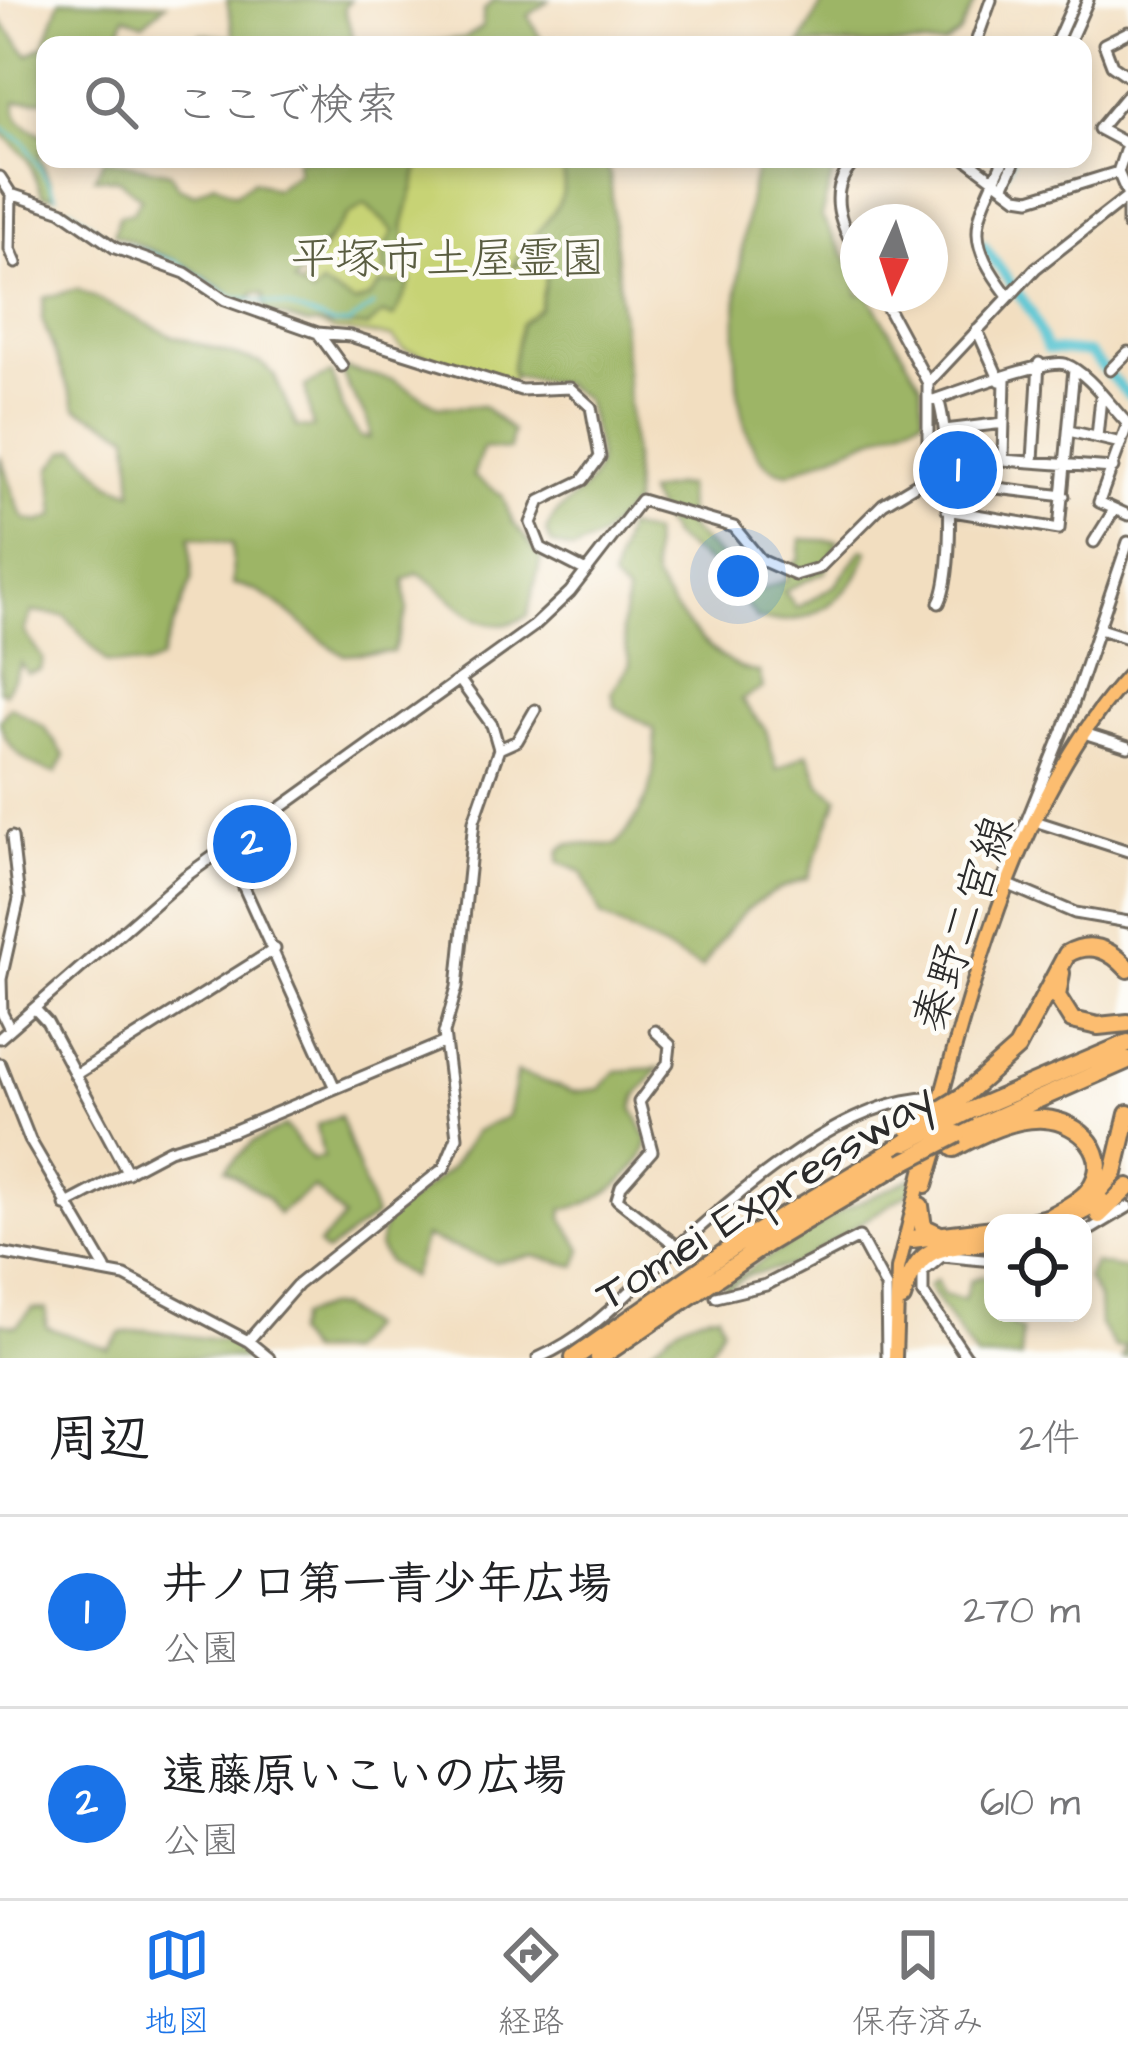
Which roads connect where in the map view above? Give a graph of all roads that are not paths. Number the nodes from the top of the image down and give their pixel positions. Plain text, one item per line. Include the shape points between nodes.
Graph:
1 (991, 0) edge
2 (1075, 0) edge
3 (1088, 0) edge
4 (1128, 32) edge
5 (978, 36) edge
6 (1059, 36) edge
7 (1072, 36) edge
8 (1128, 76) edge
9 (1128, 94) edge
10 (1128, 143) edge
11 (850, 168) edge
12 (979, 168) edge
13 (1002, 168) edge
14 (1009, 168) edge
15 (1118, 172) junction
16 (0, 176) edge
17 (999, 182) junction
18 (11, 194) junction
19 (1128, 196) edge
20 (1128, 207) edge
21 (840, 217) edge
22 (1128, 225) edge
23 (16, 263) dead end
24 (1013, 293) junction
25 (890, 312) edge
26 (977, 330) junction
27 (318, 333) junction
28 (345, 335) junction
29 (1128, 352) edge
30 (331, 354) junction
31 (1039, 363) junction
32 (342, 366) dead end
33 (1074, 369) junction
34 (1110, 370) dead end
35 (1003, 380) junction
36 (928, 382) junction
37 (1101, 397) junction
38 (933, 401) junction
39 (1004, 423) junction
40 (1128, 423) edge
41 (945, 430) junction
42 (1069, 431) junction
43 (1097, 437) junction
44 (1121, 443) junction
45 (947, 456) junction
46 (1003, 458) junction
47 (1034, 460) junction
48 (1066, 461) junction
49 (1113, 468) junction
50 (946, 482) junction
51 (1064, 496) junction
52 (947, 510) junction
53 (1114, 510) junction
54 (1128, 515) edge
55 (1094, 542) dead end
56 (1128, 542) edge
57 (586, 571) junction
58 (1116, 580) junction
59 (1128, 584) edge
60 (939, 603) dead end
61 (1100, 629) junction
62 (1128, 638) edge
63 (1128, 676) edge
64 (461, 682) junction
65 (1128, 688) edge
66 (535, 710) dead end
67 (1090, 735) junction
68 (1128, 747) edge
69 (499, 749) junction
70 (1041, 823) junction
71 (12, 837) dead end
72 (226, 850) junction
73 (1128, 851) edge
74 (1013, 890) junction
75 (1128, 922) edge
76 (275, 949) junction
77 (1128, 969) edge
78 (1128, 980) edge
79 (35, 1009) junction
80 (1120, 1024) edge
81 (10, 1029) junction
82 (655, 1031) dead end
83 (0, 1038) edge
84 (443, 1042) junction
85 (1121, 1054) edge
86 (0, 1064) edge
87 (75, 1075) junction
88 (334, 1086) junction
89 (941, 1098) junction
90 (966, 1103) junction
91 (1128, 1114) edge
92 (956, 1141) junction
93 (1128, 1148) edge
94 (128, 1173) junction
95 (1128, 1187) edge
96 (65, 1205) junction
97 (920, 1206) junction
98 (1128, 1207) edge
99 (1063, 1214) edge
100 (1068, 1214) edge
101 (1069, 1214) edge
102 (1092, 1217) edge
103 (1112, 1220) junction
104 (1128, 1225) edge
105 (984, 1230) edge
106 (1092, 1230) edge
107 (952, 1235) junction
108 (908, 1238) junction
109 (984, 1243) edge
110 (971, 1245) junction
111 (681, 1251) junction
112 (0, 1253) edge
113 (984, 1260) edge
114 (105, 1268) junction
115 (716, 1298) dead end
116 (902, 1298) junction
117 (248, 1341) junction
118 (269, 1358) edge
119 (538, 1358) edge
120 (574, 1358) edge
121 (598, 1358) edge
122 (895, 1358) edge
123 (967, 1358) edge

1 - 5 street
2 - 6 street
3 - 7 street
4 - 8 street via 1103,44
9 - 10 street via 1099,129
10 - 15 street
11 - 21 street
12 - 17 street
13 - 17 street
14 - 17 street
15 - 17 street via 1036,199
15 - 19 street
16 - 18 street
17 - 24 street via 977,219 976,240 981,259
18 - 23 street
18 - 27 street via 62,211 115,248 185,273 225,300
19 - 24 street
20 - 22 street
24 - 26 street
25 - 36 street
26 - 35 street
26 - 36 street
27 - 28 street
27 - 30 street
28 - 30 street
28 - 57 street via 521,390 565,386 584,398 600,440 597,464 583,480 544,497 530,523 546,552
29 - 34 street
30 - 32 street
31 - 33 street
31 - 35 street
31 - 47 street
33 - 37 street
33 - 42 street
35 - 38 street
35 - 39 street
36 - 38 street
37 - 40 street
37 - 43 street
38 - 41 street
38 - 57 street via 923,476 812,572 777,572 734,527 651,500 631,511
39 - 41 street
39 - 46 street
40 - 44 street
41 - 45 street
42 - 43 street
42 - 48 street
43 - 44 street
44 - 49 street
45 - 46 street
45 - 50 street
46 - 47 street
47 - 48 street
48 - 49 street
48 - 51 street
49 - 53 street via 1099,502
50 - 51 street
50 - 52 street
51 - 52 street via 1059,530
52 - 60 street via 950,566
53 - 54 street
53 - 55 street
56 - 58 street
57 - 64 street via 534,626
58 - 59 street
58 - 61 street
61 - 62 street
61 - 74 street via 1005,871 1002,884
63 - 74 main road, 秦野二宮線 via 1064,761
64 - 69 street
64 - 72 street
65 - 67 main road, 秦野二宮線
66 - 69 street via 517,740
67 - 68 street
67 - 70 main road, 秦野二宮線
69 - 84 street via 474,821 457,987
70 - 73 street
70 - 74 main road, 秦野二宮線
71 - 81 street via 19,899 1,979
72 - 76 street
72 - 79 street via 185,876
74 - 75 street
74 - 89 main road, 秦野二宮線
74 - 97 main road, 秦野二宮線
76 - 87 street
76 - 88 street
77 - 90 highway via 1091,946 1067,954 1017,1048
78 - 80 highway via 1111,960 1089,954 1069,962 1056,982 1067,1016
79 - 81 street
79 - 87 street
81 - 83 street
82 - 111 street via 670,1055 639,1102 652,1151 617,1199
84 - 88 street
84 - 117 street via 457,1136 449,1162 297,1285
85 - 90 highway, Tomei Expressway
85 - 92 highway, Tomei Expressway
86 - 96 street
87 - 94 street
88 - 94 street
89 - 108 main road, 秦野二宮線
89 - 111 street via 903,1098 849,1119
90 - 120 highway, Tomei Expressway, bridge via 731,1248
91 - 100 highway via 1106,1186
92 - 99 highway via 1026,1119 1082,1131 1096,1152 1094,1181
92 - 121 highway, Tomei Expressway via 801,1222
93 - 101 highway via 1106,1197
94 - 96 street
95 - 102 highway
96 - 114 street
97 - 107 highway via 928,1231
97 - 108 main road, 秦野二宮線
98 - 103 street
103 - 104 street
103 - 106 street
105 - 107 highway
107 - 108 highway
108 - 110 highway
108 - 116 main road, 秦野二宮線
108 - 122 main road, 秦野二宮線
109 - 110 highway
110 - 116 highway via 923,1255
111 - 119 street via 592,1329
112 - 114 street
113 - 123 street via 942,1256 923,1272 922,1293
114 - 117 street
115 - 122 street via 766,1285 859,1237 886,1287
116 - 122 main road, 秦野二宮線
117 - 118 street

